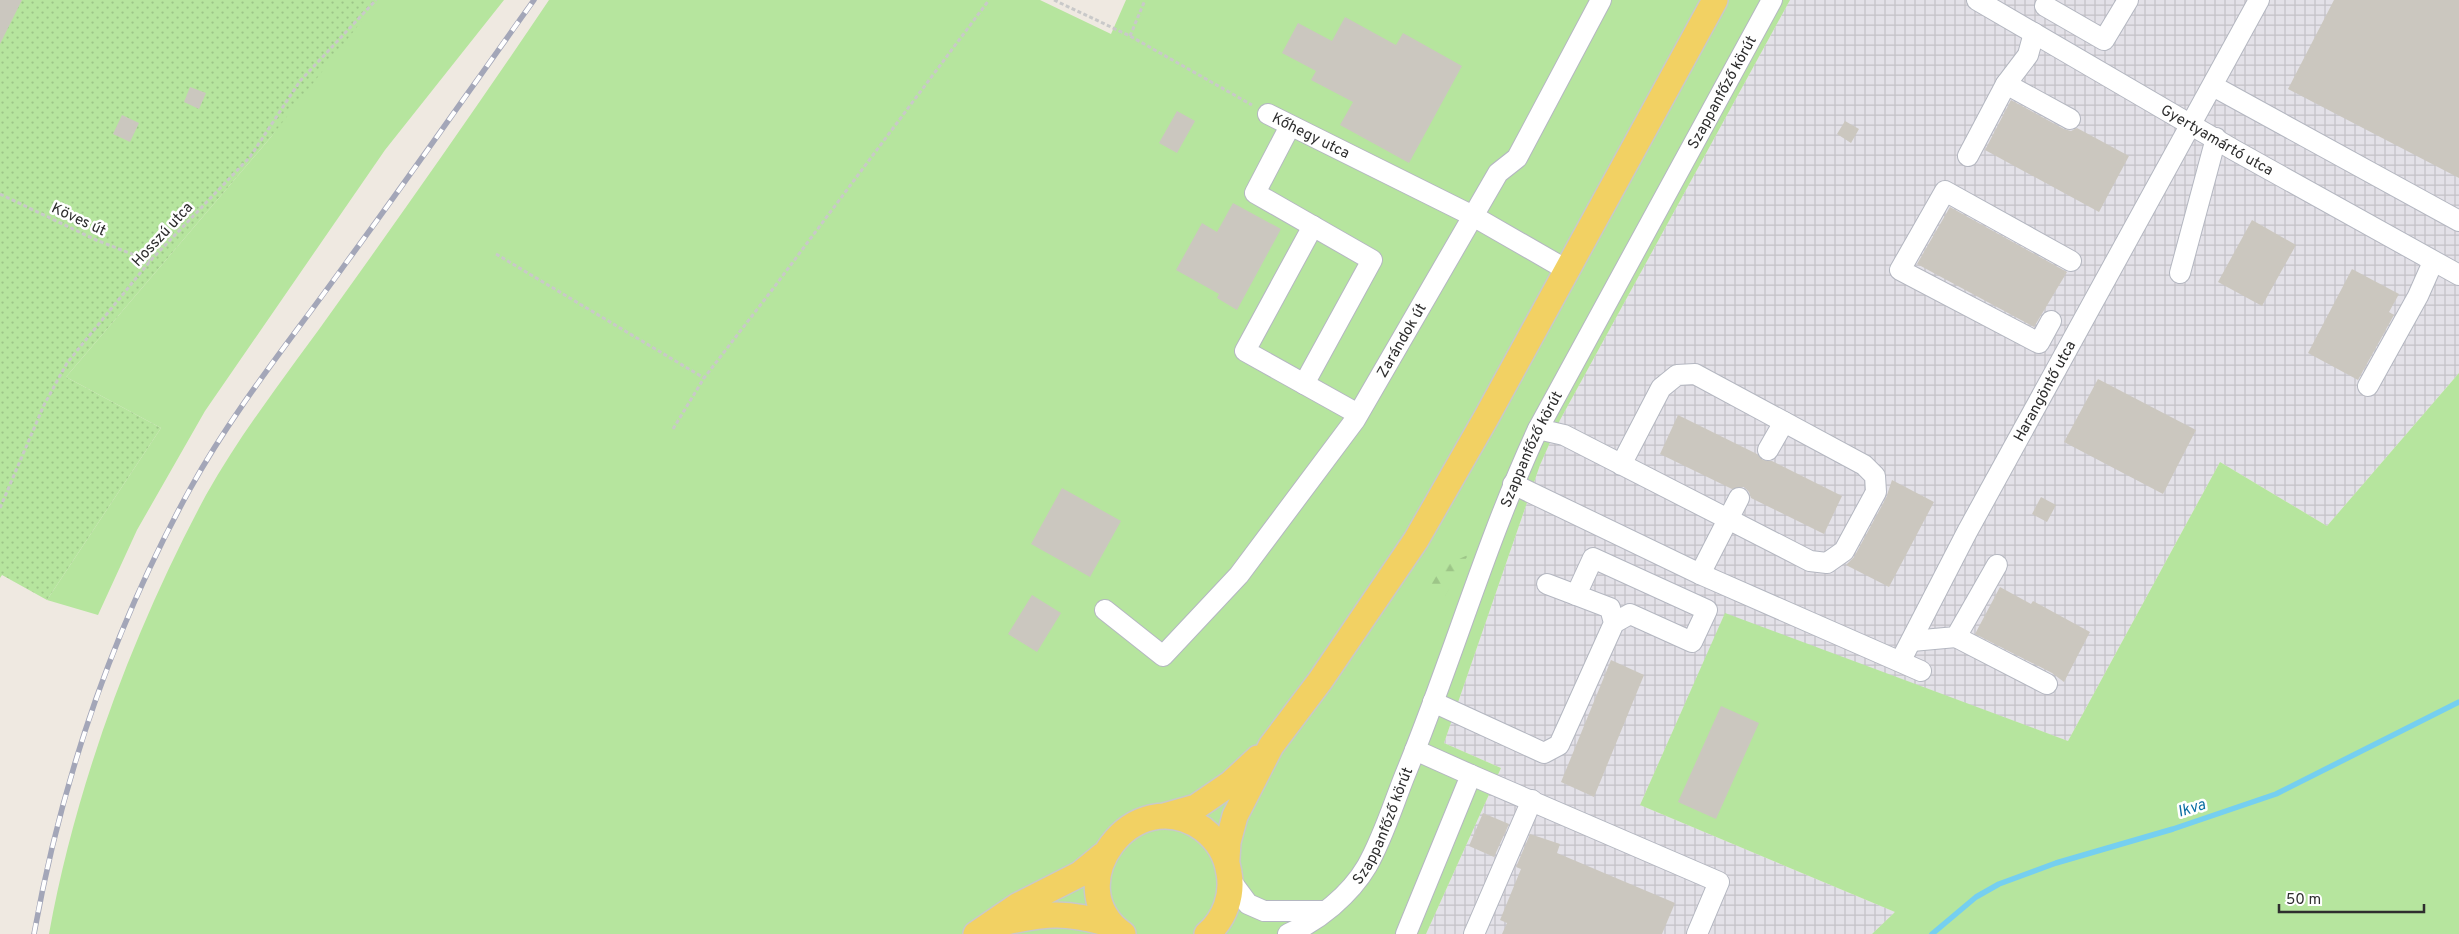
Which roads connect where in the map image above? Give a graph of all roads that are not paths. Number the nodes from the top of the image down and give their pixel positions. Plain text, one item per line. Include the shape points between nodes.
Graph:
1 (1601, 0) edge
2 (1715, 0) edge
3 (1772, 0) edge
4 (1977, 0) edge
5 (2128, 0) edge
6 (2260, 0) edge
7 (2043, 2) edge
8 (2034, 32) junction
9 (2006, 84) junction
10 (2213, 86) junction
11 (1268, 114) road end
12 (2070, 119) dead end
13 (2193, 125) junction
14 (1290, 126) junction
15 (2216, 138) junction
16 (1968, 156) dead end
17 (1473, 216) junction
18 (2459, 221) edge
19 (1313, 226) junction
20 (2071, 261) dead end
21 (2433, 262) junction
22 (1567, 270) junction
23 (2180, 273) dead end
24 (2459, 275) edge
25 (2071, 342) junction
26 (1304, 384) junction
27 (2368, 386) dead end
28 (1358, 414) junction
29 (1784, 422) junction
30 (1538, 429) junction
31 (1768, 450) dead end
32 (1621, 465) junction
33 (1513, 484) junction
34 (1739, 498) dead end
35 (1727, 519) junction
36 (1997, 565) dead end
37 (1700, 574) junction
38 (1547, 584) dead end
39 (1576, 595) junction
40 (1105, 610) dead end
41 (1614, 623) junction
42 (1956, 637) junction
43 (1912, 641) junction
44 (1901, 660) junction
45 (1921, 670) dead end
46 (2047, 684) dead end
47 (1433, 702) junction
48 (1271, 746) junction
49 (1415, 750) junction
50 (1471, 774) junction
51 (1532, 800) junction
52 (1164, 816) junction
53 (1103, 855) junction
54 (1229, 870) junction
55 (1324, 911) junction
56 (983, 930) edge
57 (1119, 931) edge
58 (1207, 934) edge
59 (1288, 934) edge
60 (1406, 934) edge
61 (1474, 934) edge
62 (1697, 934) edge

1 - 17 lane, Zarándok út via 1517,158 1498,173
2 - 22 main road
3 - 30 lane, Szappanfőző körút
4 - 8 lane, Gyertyamártó utca
5 - 7 lane via 2104,40
6 - 10 lane, Harangöntő utca
8 - 9 lane via 2028,55
8 - 13 lane, Gyertyamártó utca
9 - 12 lane
9 - 16 lane
10 - 13 lane, Harangöntő utca
10 - 18 lane
11 - 14 lane, Kőhegy utca
13 - 15 lane, Gyertyamártó utca
13 - 25 lane, Harangöntő utca
14 - 17 lane, Kőhegy utca
14 - 19 lane via 1255,193
15 - 21 lane, Gyertyamártó utca
15 - 23 lane
17 - 22 lane, Kőhegy utca
17 - 28 lane, Zarándok út
19 - 26 lane via 1372,260
19 - 26 lane via 1245,351
20 - 25 lane via 1945,191 1900,270 2039,343 2049,325
21 - 24 lane, Gyertyamártó utca
21 - 27 lane
22 - 48 main road via 1416,540 1320,681
25 - 43 lane, Harangöntő utca via 1967,532
26 - 28 lane
28 - 40 lane, Zarándok út via 1239,575 1163,656
29 - 31 lane
29 - 32 lane via 1696,374 1677,375 1661,388
29 - 35 lane via 1864,466 1875,476 1876,492 1844,551 1827,562 1810,561
30 - 32 lane via 1564,435
30 - 33 lane, Szappanfőző körút
32 - 35 lane
33 - 37 lane
33 - 47 lane, Szappanfőző körút
34 - 35 lane
35 - 37 lane
36 - 42 lane
37 - 44 lane
38 - 39 lane
39 - 41 lane via 1610,608
39 - 41 lane via 1593,558 1707,610 1692,642 1630,614
41 - 47 lane via 1559,745 1544,753
42 - 43 lane
42 - 46 lane
43 - 44 lane, Harangöntő utca
44 - 45 lane
47 - 49 lane, Szappanfőző körút
48 - 52 main road via 1231,783 1196,807
48 - 54 main road via 1235,816 1228,842
49 - 50 lane
49 - 55 lane, Szappanfőző körút via 1367,866 1344,896
50 - 51 lane
50 - 60 lane
51 - 61 lane
51 - 62 lane via 1719,882
52 - 53 main road via 1133,825 1114,839
52 - 54 main road via 1182,818 1195,824 1219,844
53 - 56 main road via 1080,874 1017,906
53 - 57 main road via 1098,894
54 - 55 lane via 1248,904 1264,910
54 - 58 main road via 1229,899 1222,916
55 - 59 lane, Szappanfőző körút
56 - 57 main road via 1026,917 1056,914 1083,916

